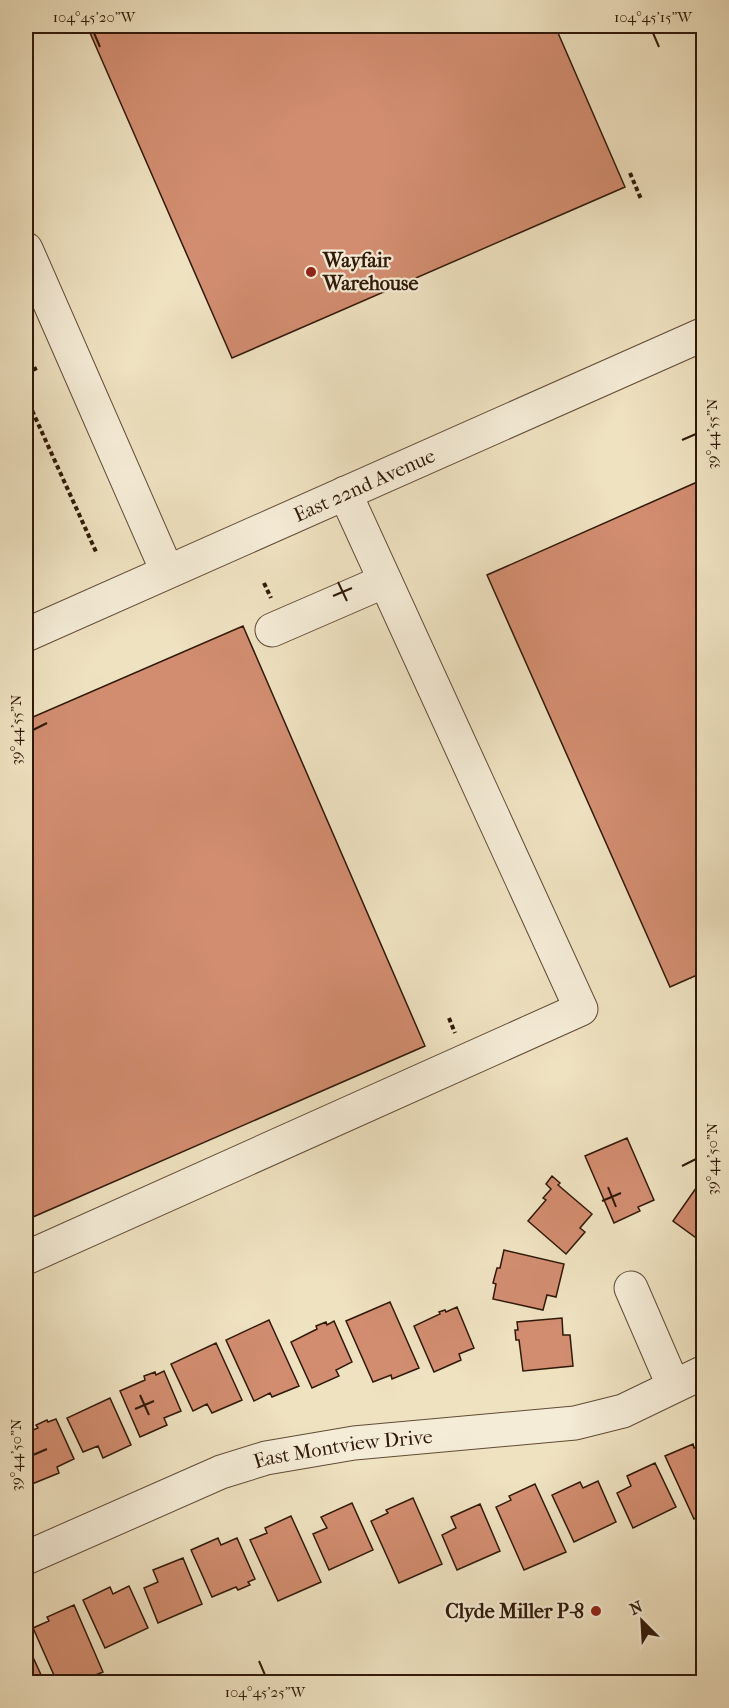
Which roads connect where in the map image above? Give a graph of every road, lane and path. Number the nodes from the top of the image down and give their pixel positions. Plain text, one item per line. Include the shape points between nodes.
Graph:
1 (630, 173) dead end
2 (641, 199) dead end
3 (26, 249) edge
4 (704, 334) edge
5 (39, 367) dead end
6 (26, 373) edge
7 (26, 397) edge
8 (345, 493) junction
9 (97, 554) dead end
10 (167, 571) junction
11 (385, 581) junction
12 (272, 630) dead end
13 (26, 635) edge
14 (26, 1258) edge
15 (631, 1288) dead end
16 (704, 1372) edge
17 (673, 1385) junction
18 (26, 1558) edge

1 - 2 path
3 - 10 street
4 - 8 street, East 22nd Avenue
5 - 6 path
7 - 9 path
8 - 10 street, East 22nd Avenue
8 - 11 street
10 - 13 street, East 22nd Avenue
11 - 12 street
11 - 14 street via 581,1009
15 - 17 street
16 - 17 street, East Montview Drive
17 - 18 street, East Montview Drive via 623,1411 575,1423 354,1443 266,1458 221,1472

